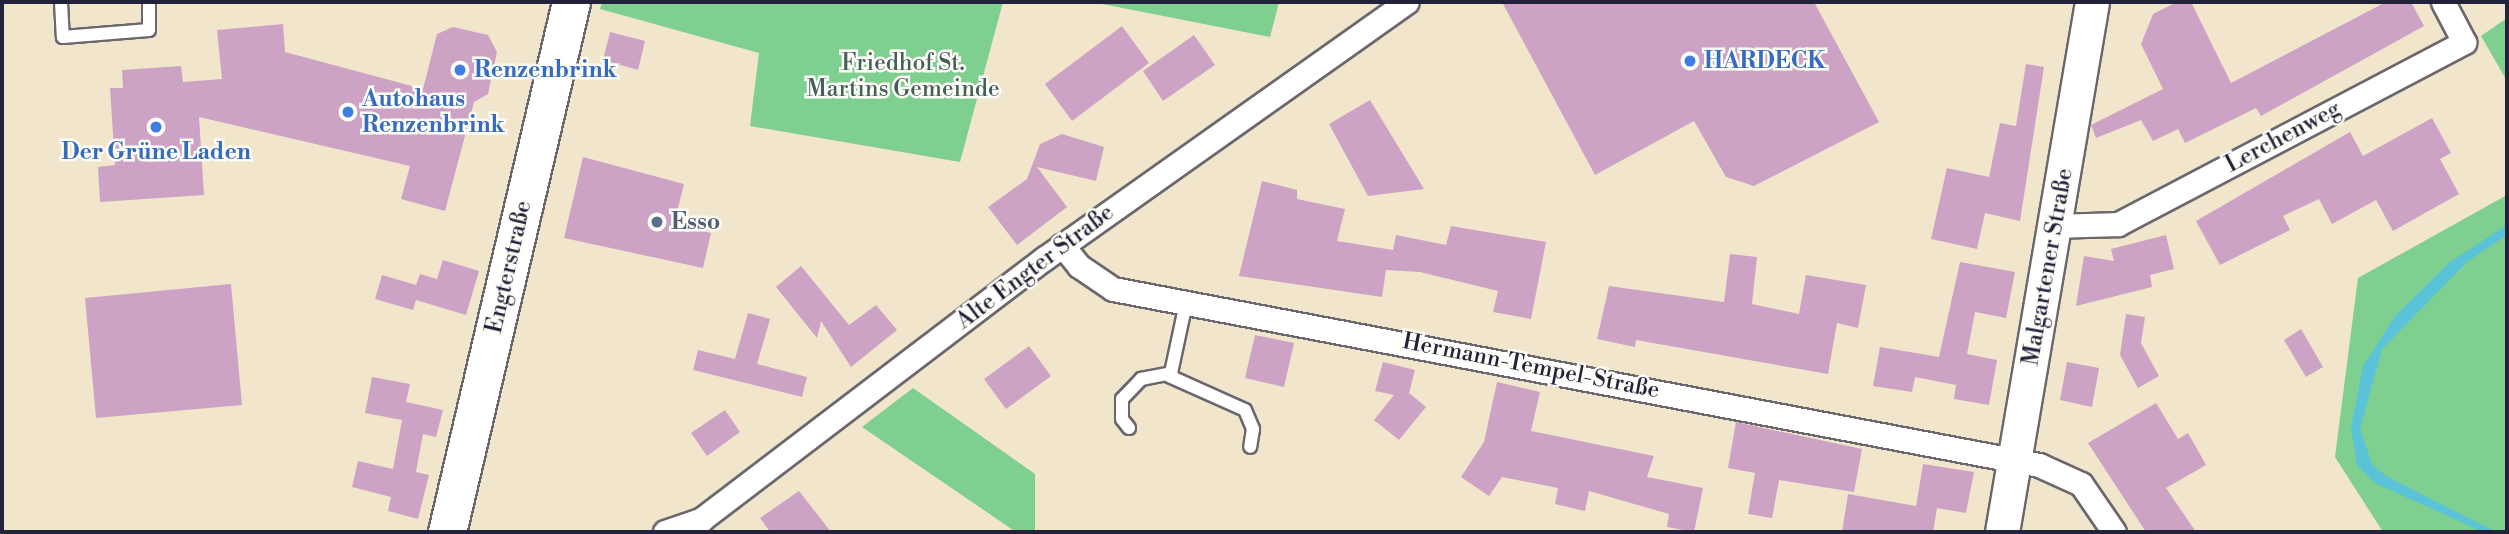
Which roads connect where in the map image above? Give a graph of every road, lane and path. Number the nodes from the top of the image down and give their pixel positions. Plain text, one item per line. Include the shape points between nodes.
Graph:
1 (61, 2) edge
2 (149, 2) edge
3 (1407, 2) edge
4 (2092, 2) edge
5 (2443, 2) edge
6 (564, 3) edge
7 (2055, 226) junction
8 (1062, 245) junction
9 (1186, 303) junction
10 (1169, 376) junction
11 (1129, 428) dead end
12 (1250, 447) dead end
13 (2014, 460) junction
14 (447, 532) edge
15 (665, 532) edge
16 (2002, 532) edge
17 (2114, 532) edge

1 - 2 lane via 63,37 149,30
3 - 8 street, Alte Engter Straße
4 - 7 street, Malgartener Straße
5 - 7 street, Lerchenweg via 2463,42 2118,224
6 - 14 main road, Engterstraße
7 - 13 street, Malgartener Straße
8 - 9 street, Hermann-Tempel-Straße via 1079,266 1113,289
8 - 15 street, Alte Engter Straße via 702,519
9 - 10 lane
9 - 13 street, Hermann-Tempel-Straße
10 - 11 lane via 1141,379 1127,391 1119,407
10 - 12 lane via 1245,410 1253,429
13 - 16 street, Malgartener Straße
13 - 17 street, Hermann-Tempel-Straße via 2081,484

